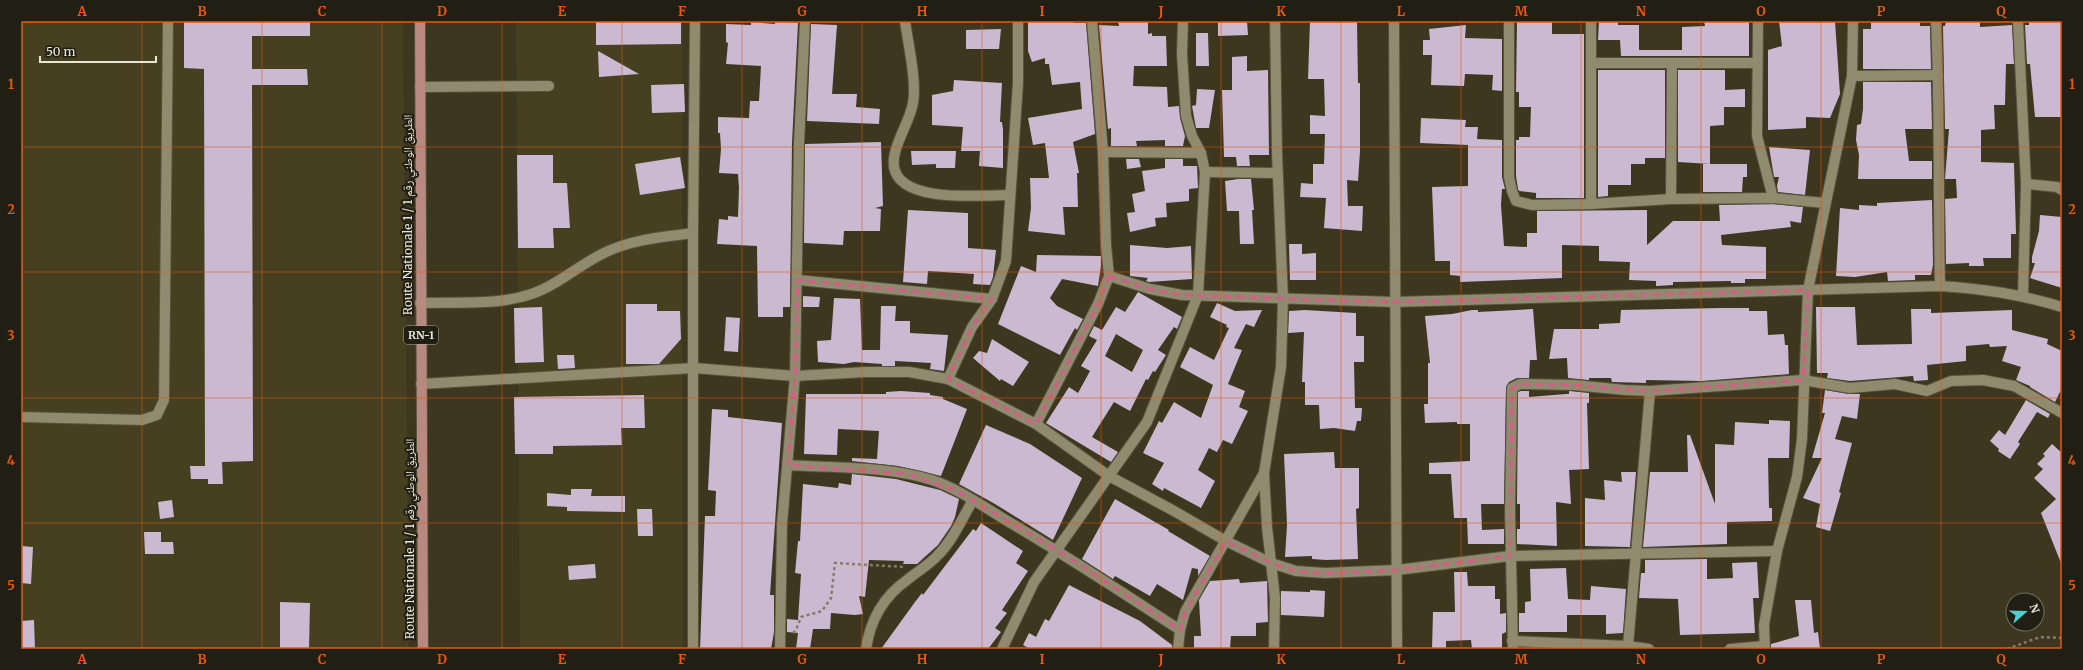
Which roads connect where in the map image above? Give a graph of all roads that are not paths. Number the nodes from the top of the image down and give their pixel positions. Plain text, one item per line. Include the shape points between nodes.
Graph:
1 (168, 21) edge
2 (420, 21) edge
3 (695, 21) edge
4 (805, 21) edge
5 (905, 21) edge
6 (1018, 21) edge
7 (1092, 21) edge
8 (1183, 21) edge
9 (1275, 21) edge
10 (1394, 21) edge
11 (1509, 21) edge
12 (1591, 21) edge
13 (1758, 21) edge
14 (1852, 21) edge
15 (1936, 21) edge
16 (2018, 21) edge
17 (1591, 63) junction
18 (1758, 63) junction
19 (1672, 64) junction
20 (1938, 75) junction
21 (1852, 76) junction
22 (549, 86) dead end
23 (420, 87) junction
24 (1103, 152) junction
25 (1201, 153) junction
26 (1205, 172) junction
27 (1277, 173) junction
28 (2026, 184) junction
29 (2062, 190) edge
30 (1010, 196) junction
31 (1773, 198) junction
32 (1670, 199) junction
33 (1825, 203) junction
34 (1591, 204) junction
35 (693, 233) junction
36 (1109, 276) junction
37 (798, 280) junction
38 (1940, 286) junction
39 (1808, 290) junction
40 (1198, 295) junction
41 (2023, 295) junction
42 (992, 299) junction
43 (1283, 299) junction
44 (1394, 302) junction
45 (420, 303) junction
46 (2062, 307) edge
47 (694, 368) junction
48 (795, 376) junction
49 (948, 380) junction
50 (1803, 380) junction
51 (421, 384) junction
52 (1650, 391) junction
53 (2062, 413) edge
54 (21, 417) edge
55 (1036, 424) junction
56 (788, 465) junction
57 (1264, 473) junction
58 (1109, 476) junction
59 (973, 500) junction
60 (1226, 541) junction
61 (1057, 550) junction
62 (1777, 551) junction
63 (1637, 552) junction
64 (1510, 556) junction
65 (1271, 563) junction
66 (1397, 570) junction
67 (1180, 630) junction
68 (1513, 645) edge
69 (1628, 646) junction
70 (780, 647) edge
71 (1614, 647) edge
72 (1764, 648) edge
73 (423, 649) edge
74 (693, 649) edge
75 (866, 649) edge
76 (1002, 649) edge
77 (1178, 649) edge
78 (1274, 649) edge
79 (1398, 649) edge
80 (1649, 649) edge
81 (1730, 649) edge

1 - 54 street via 164,400 157,415 142,420
2 - 23 main road, Route Nationale 1 / الطريق الوطني رقم 1 / RN-1
3 - 35 street
4 - 37 street via 799,143
5 - 30 street via 914,101 910,118 896,149 894,167 901,181 912,189 932,194
6 - 30 street via 1018,83
7 - 24 street
8 - 25 street via 1182,54 1186,116
9 - 27 street
10 - 44 street
11 - 34 street via 1509,169 1516,200 1532,205
12 - 17 street
13 - 18 street
14 - 21 street
15 - 20 street
16 - 28 street
17 - 19 street
17 - 34 street
18 - 19 street
18 - 31 street via 1757,136
19 - 32 street
20 - 21 street
20 - 38 street via 1937,183
21 - 33 street
22 - 23 street
23 - 45 main road, Route Nationale 1 / الطريق الوطني رقم 1 / RN-1
24 - 25 street
24 - 36 street
25 - 26 street
26 - 27 street
26 - 40 street
27 - 43 street
28 - 29 street via 2057,187
28 - 41 street
30 - 42 street via 1006,261
31 - 32 street
31 - 33 street
32 - 34 street
33 - 39 street
35 - 45 street via 628,243 604,253 552,286 521,297 491,302
35 - 47 street
36 - 40 street via 1150,289
36 - 55 street via 1098,304
37 - 42 street
37 - 48 street
38 - 39 street
38 - 41 street via 1978,288
39 - 44 street
39 - 50 street
40 - 43 street
40 - 58 street via 1147,422
41 - 46 street
42 - 49 street via 972,327
43 - 44 street
43 - 57 street via 1281,367
44 - 66 street
45 - 51 main road, Route Nationale 1 / الطريق الوطني رقم 1 / RN-1
47 - 48 street
47 - 51 street
47 - 74 street
48 - 49 street via 909,372
48 - 56 street
49 - 55 street
50 - 52 street
50 - 53 street via 1850,388 1895,384 1927,391 1951,381 1983,380 2014,386
50 - 62 street via 1802,439 1797,477
51 - 73 main road, Route Nationale 1 / الطريق الوطني رقم 1 / RN-1
52 - 63 street
52 - 64 street via 1574,385 1520,384 1512,388
55 - 58 street
56 - 59 street via 908,474 932,480
56 - 70 street via 782,524
57 - 60 street
57 - 65 street
58 - 60 street
58 - 61 street
59 - 61 street
59 - 75 street via 940,554 925,568 906,580 879,608 869,630
60 - 65 street
60 - 67 street via 1185,612
61 - 67 street
61 - 76 street via 1034,582
62 - 63 street
62 - 72 street via 1764,625
63 - 64 street
63 - 69 street
64 - 66 street
64 - 68 street
65 - 66 street via 1296,571
65 - 78 street via 1275,598
66 - 79 street
67 - 77 street
68 - 71 street
69 - 71 street
69 - 80 street
72 - 81 street

